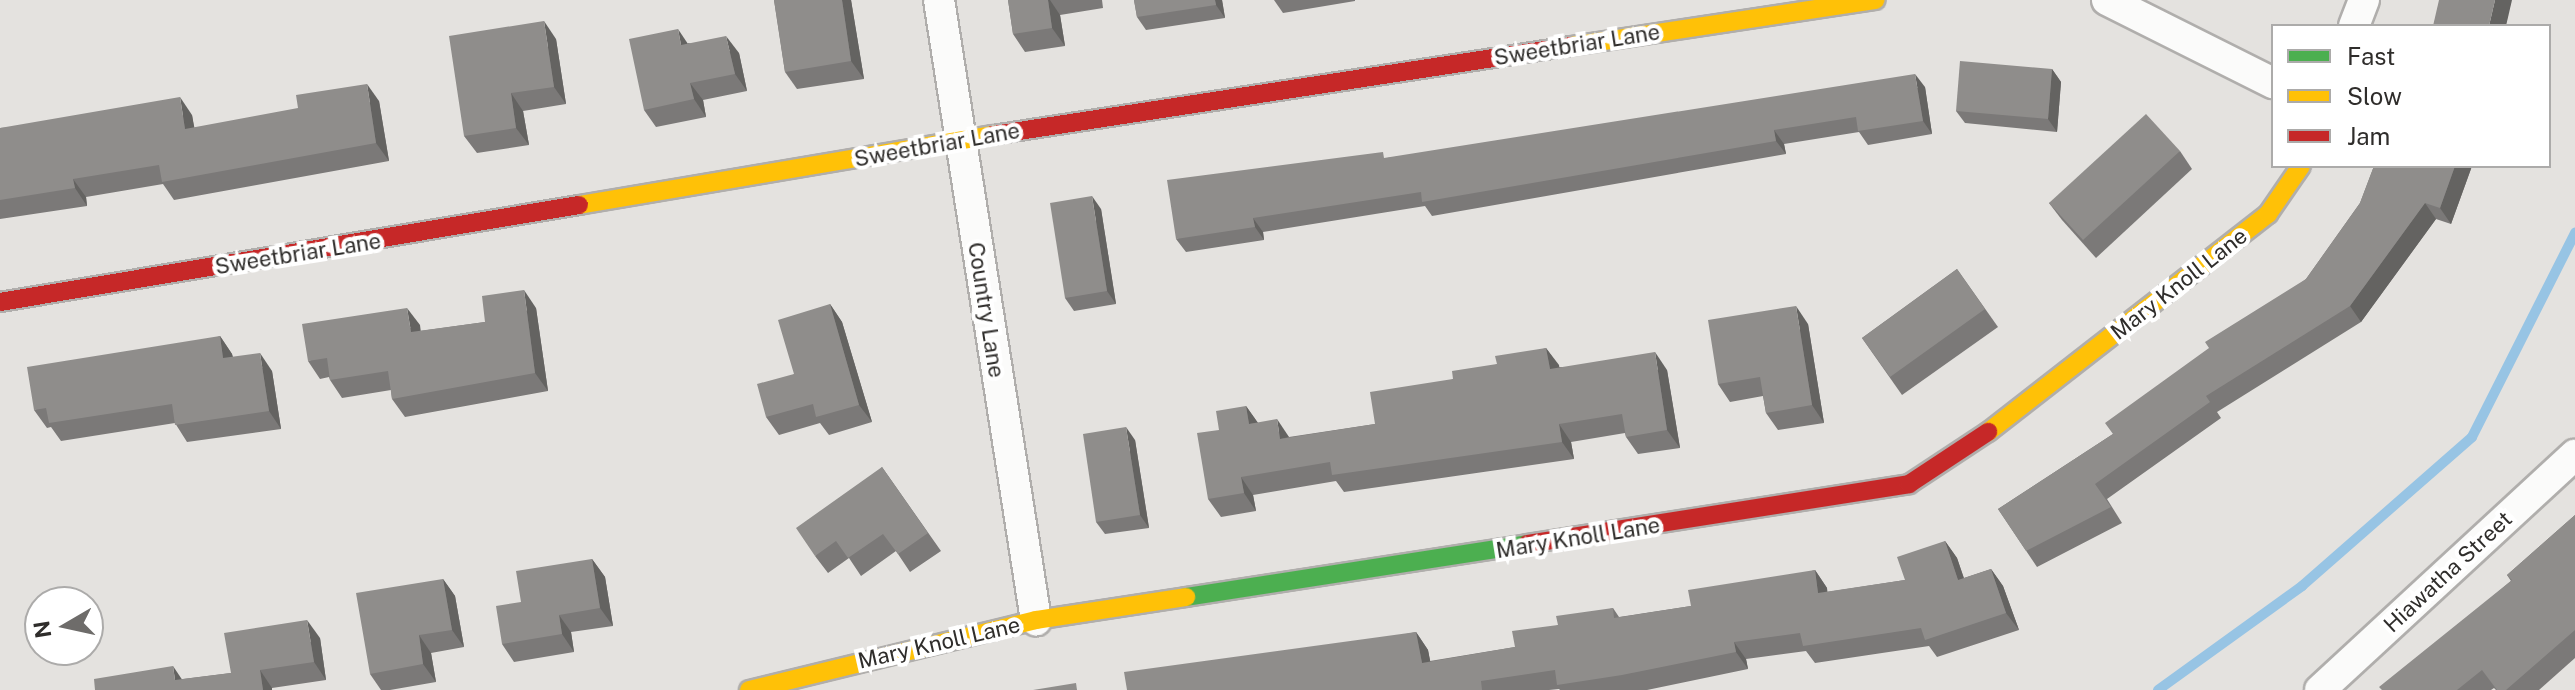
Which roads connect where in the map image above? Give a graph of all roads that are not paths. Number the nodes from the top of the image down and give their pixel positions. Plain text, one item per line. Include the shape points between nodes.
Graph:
1 (939, 0) edge
2 (1876, 0) edge
3 (2107, 0) edge
4 (2364, 0) edge
5 (2355, 24) edge
6 (2271, 82) edge
7 (960, 139) junction
8 (2300, 168) edge
9 (0, 302) edge
10 (2575, 455) edge
11 (1036, 620) junction
12 (749, 690) edge
13 (2320, 690) edge

1 - 7 street, Country Lane
2 - 7 street, Sweetbriar Lane
3 - 6 street
4 - 5 street
7 - 9 street, Sweetbriar Lane
7 - 11 street, Country Lane
8 - 11 street, Mary Knoll Lane via 2268,214 1945,465 1909,484
10 - 13 street, Hiawatha Street
11 - 12 street, Mary Knoll Lane

